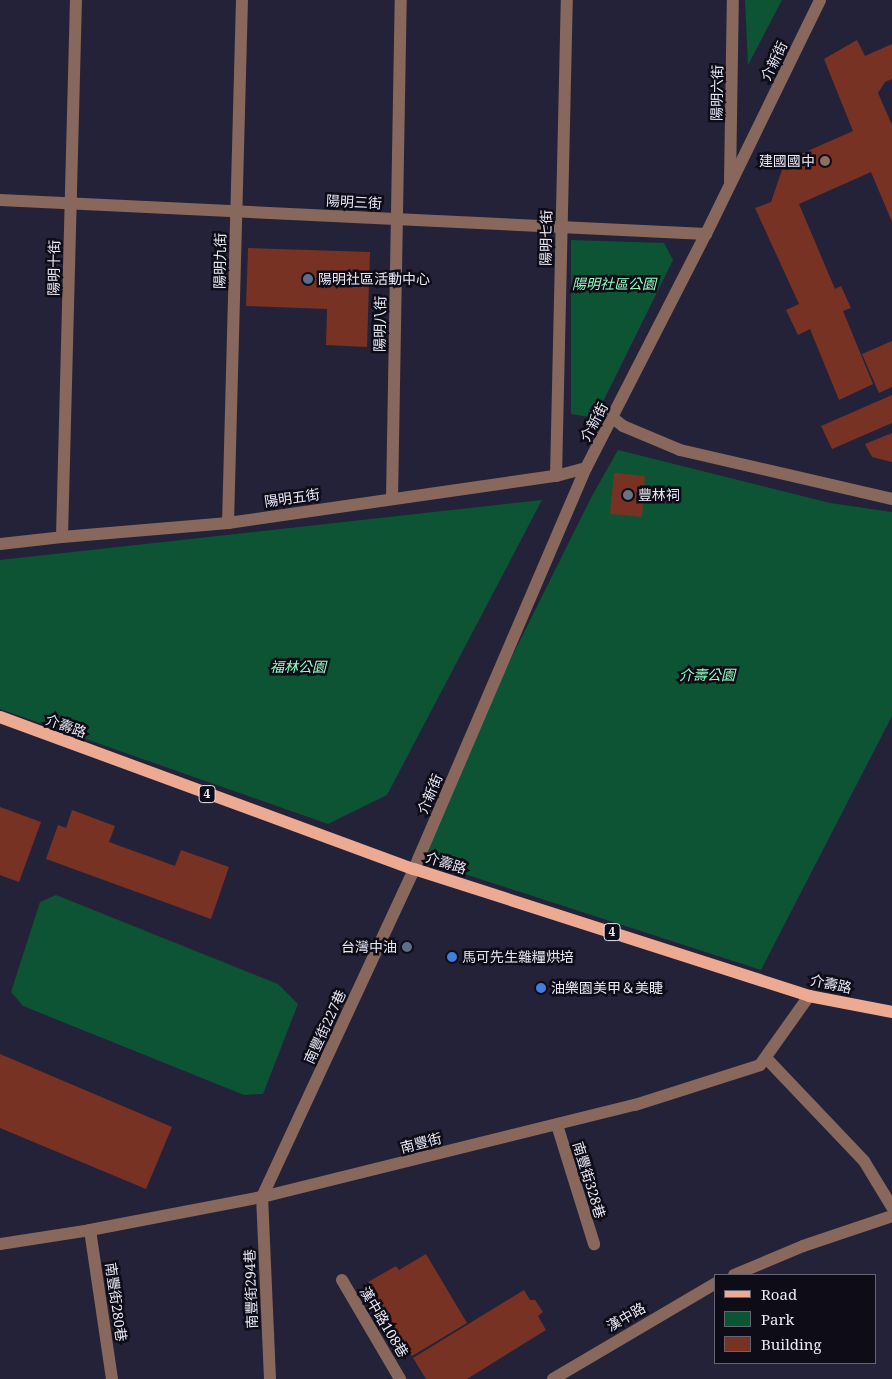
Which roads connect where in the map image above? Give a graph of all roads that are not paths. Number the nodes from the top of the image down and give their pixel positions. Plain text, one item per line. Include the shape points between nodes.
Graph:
1 (76, 0) edge
2 (242, 0) edge
3 (401, 0) edge
4 (566, 0) edge
5 (734, 0) edge
6 (820, 0) edge
7 (730, 186) junction
8 (0, 200) edge
9 (71, 204) junction
10 (236, 212) junction
11 (397, 220) junction
12 (562, 227) junction
13 (706, 234) junction
14 (613, 418) junction
15 (586, 468) junction
16 (556, 476) junction
17 (392, 499) junction
18 (892, 499) edge
19 (228, 523) junction
20 (62, 537) junction
21 (0, 544) edge
22 (0, 717) edge
23 (414, 869) junction
24 (809, 996) junction
25 (892, 1012) edge
26 (766, 1058) junction
27 (557, 1125) junction
28 (262, 1197) junction
29 (892, 1207) edge
30 (892, 1216) edge
31 (90, 1230) junction
32 (0, 1244) edge
33 (594, 1244) dead end
34 (736, 1274) edge
35 (342, 1280) dead end
36 (714, 1284) edge
37 (112, 1379) edge
38 (270, 1379) edge
39 (400, 1379) edge
40 (553, 1379) edge

1 - 9 street, 陽明十街
2 - 10 street, 陽明九街
3 - 11 street, 陽明八街
4 - 12 street, 陽明七街
5 - 7 street, 陽明六街
6 - 7 street, 介新街
7 - 13 street, 介新街
8 - 9 street, 陽明三街
9 - 10 street, 陽明三街
9 - 20 street, 陽明十街
10 - 11 street, 陽明三街
10 - 19 street, 陽明九街
11 - 12 street, 陽明三街
11 - 17 street, 陽明八街
12 - 13 street, 陽明三街
12 - 16 street, 陽明七街
13 - 14 street, 介新街
14 - 15 street, 介新街
14 - 18 street via 623,426 680,450
15 - 16 street, 陽明五街
15 - 23 street, 介新街
16 - 17 street, 陽明五街
17 - 19 street, 陽明五街
19 - 20 street, 陽明五街
20 - 21 street, 陽明五街
22 - 23 main road, 介壽路 / 4
23 - 24 main road, 介壽路 / 4
23 - 28 street, 南豐街227巷
24 - 25 main road, 介壽路 / 4
24 - 26 street, 南豐街
26 - 27 street, 南豐街 via 760,1065 733,1074
26 - 29 street via 864,1161
27 - 28 street, 南豐街
27 - 33 street, 南豐街328巷
28 - 31 street, 南豐街
28 - 38 street, 南豐街294巷
30 - 34 street via 803,1246
31 - 32 street, 南豐街
31 - 37 street, 南豐街280巷
35 - 39 street, 漢中路108巷
36 - 40 street, 漢中路

